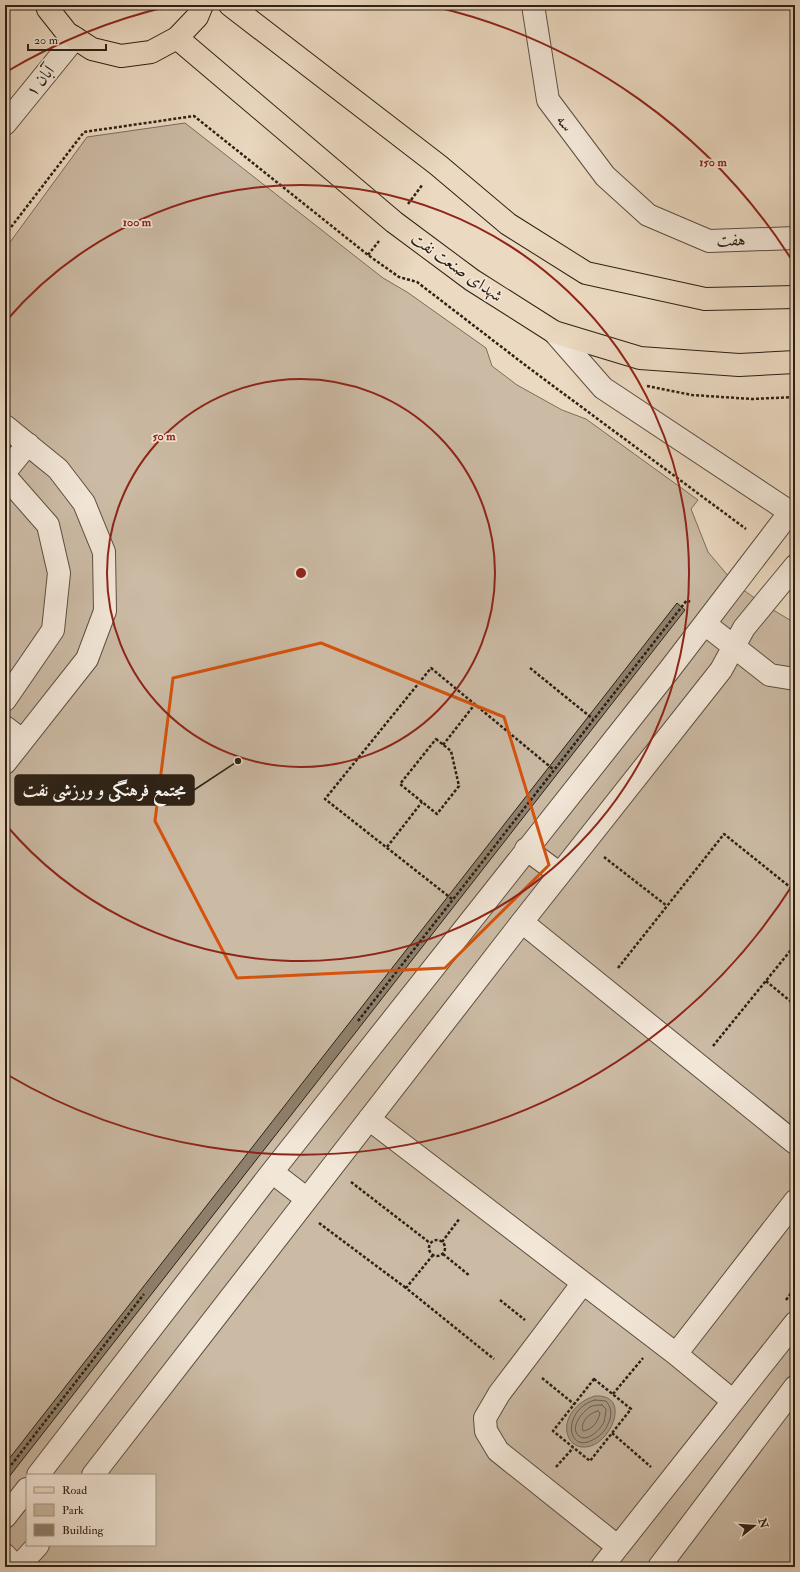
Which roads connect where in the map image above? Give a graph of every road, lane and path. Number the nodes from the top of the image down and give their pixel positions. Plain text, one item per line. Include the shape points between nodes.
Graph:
1 (47, 5) edge
2 (202, 5) edge
3 (230, 5) edge
4 (533, 5) edge
5 (75, 38) junction
6 (177, 38) junction
7 (5, 124) edge
8 (438, 166) junction
9 (648, 215) joint
10 (394, 222) junction
11 (5, 235) edge
12 (795, 238) edge
13 (368, 255) junction
14 (795, 297) edge
15 (554, 332) junction
16 (795, 362) edge
17 (646, 386) dead end
18 (603, 388) junction
19 (795, 396) edge
20 (588, 411) junction
21 (5, 426) edge
22 (28, 444) junction
23 (5, 472) edge
24 (5, 476) edge
25 (792, 511) edge
26 (766, 544) junction
27 (795, 566) edge
28 (704, 624) junction
29 (734, 647) junction
30 (530, 668) dead end
31 (795, 679) edge
32 (5, 700) edge
33 (475, 704) junction
34 (593, 719) dead end
35 (5, 726) edge
36 (22, 740) junction
37 (443, 745) junction
38 (5, 763) edge
39 (576, 786) junction
40 (422, 802) junction
41 (386, 847) junction
42 (526, 849) junction
43 (600, 854) dead end
44 (560, 874) junction
45 (795, 891) edge
46 (452, 899) dead end
47 (667, 906) junction
48 (522, 922) junction
49 (795, 944) edge
50 (766, 981) junction
51 (603, 988) junction
52 (795, 1004) edge
53 (698, 1065) junction
54 (369, 1119) junction
55 (795, 1143) edge
56 (272, 1172) junction
57 (346, 1178) dead end
58 (307, 1199) junction
59 (795, 1201) edge
60 (315, 1220) dead end
61 (430, 1243) junction
62 (443, 1254) junction
63 (433, 1255) junction
64 (470, 1276) dead end
65 (583, 1283) junction
66 (406, 1288) junction
67 (500, 1300) dead end
68 (544, 1335) junction
69 (791, 1336) edge
70 (658, 1340) junction
71 (676, 1354) junction
72 (518, 1369) junction
73 (795, 1387) edge
74 (613, 1394) junction
75 (733, 1401) junction
76 (574, 1404) junction
77 (612, 1433) junction
78 (656, 1471) dead end
79 (39, 1474) edge
80 (94, 1474) edge
81 (26, 1490) edge
82 (5, 1517) edge
83 (37, 1546) edge
84 (617, 1546) junction
85 (5, 1555) edge
86 (17, 1567) edge
87 (602, 1567) edge
88 (659, 1567) edge

1 - 5 main road via 67,33
2 - 6 main road via 197,17
3 - 8 main road
4 - 9 street, سه via 548,100 605,176
5 - 6 main road via 92,49 121,56 150,52
5 - 7 street, آبان ۱
6 - 10 main road, شهدای صنعت نفت
8 - 10 path
8 - 14 main road via 508,224 586,273 705,299
9 - 12 street, هفت via 709,241
10 - 13 path
10 - 15 main road, شهدای صنعت نفت via 472,280
11 - 13 path via 84,132 194,116
13 - 20 path via 399,277 418,282
15 - 16 main road, شهدای صنعت نفت via 640,358 740,365
15 - 18 street
17 - 19 path via 692,395 752,399
18 - 20 path
18 - 25 street
20 - 26 path
21 - 22 street
22 - 23 street
22 - 36 street via 58,469 84,503 104,552 105,611 86,659
24 - 32 street via 48,525 59,572 53,630
25 - 26 street
26 - 28 street
27 - 29 street via 744,628
28 - 29 street
28 - 39 street
29 - 31 street via 770,675
29 - 44 street via 721,670
30 - 34 path
33 - 37 path
33 - 39 path
33 - 41 path via 432,668 326,799
35 - 36 street
36 - 38 street
37 - 40 path via 436,739 400,784
37 - 40 path via 451,751 459,786 436,814
39 - 42 street
40 - 41 path
41 - 46 path
42 - 44 street
42 - 56 street
43 - 47 path
44 - 48 street
45 - 47 path via 724,834
47 - 51 path
48 - 51 street
48 - 54 street
49 - 50 path
50 - 52 path
50 - 53 path
51 - 53 street
53 - 55 street
54 - 58 street
54 - 65 street
56 - 58 street
56 - 79 street
57 - 61 path
58 - 80 street
59 - 71 street
60 - 66 path
61 - 62 path via 436,1239 441,1240 445,1250
61 - 63 path via 429,1252
62 - 63 path
62 - 64 path
63 - 66 path
65 - 68 street
65 - 70 street
66 - 72 path
67 - 68 path
68 - 72 street
69 - 75 street
70 - 71 street
70 - 74 path
71 - 75 street
72 - 76 path
72 - 84 street via 485,1418 486,1432 498,1452
73 - 88 street
74 - 76 path via 594,1379
74 - 77 path via 631,1409
75 - 84 street
76 - 77 path via 552,1431 590,1461
77 - 78 path
81 - 82 street
83 - 86 street
84 - 87 street
85 - 86 street

